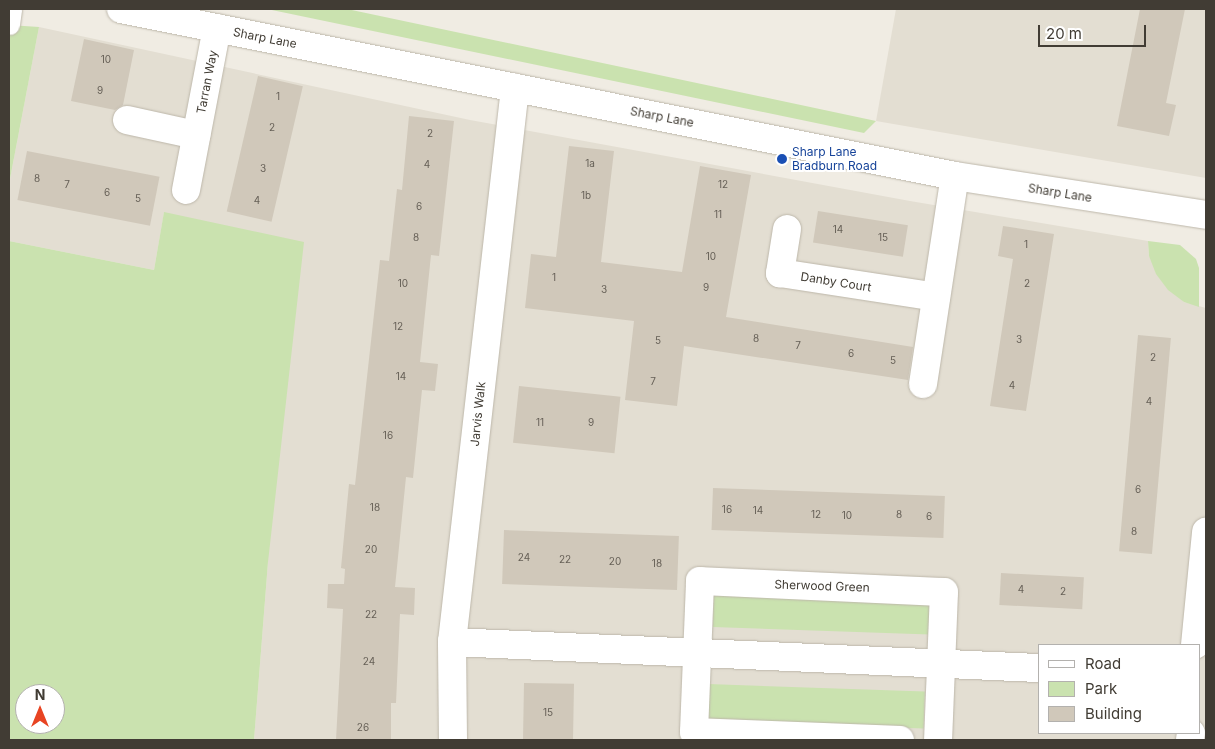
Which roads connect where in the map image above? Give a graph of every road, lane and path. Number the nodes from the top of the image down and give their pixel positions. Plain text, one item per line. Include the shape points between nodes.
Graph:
1 (12, 9) edge
2 (121, 9) edge
3 (9, 24) edge
4 (217, 28) junction
5 (515, 88) junction
6 (127, 120) dead end
7 (196, 135) junction
8 (955, 176) junction
9 (186, 190) dead end
10 (1206, 216) edge
11 (787, 229) dead end
12 (936, 298) junction
13 (922, 384) dead end
14 (1206, 532) edge
15 (452, 642) junction
16 (1195, 644) edge
17 (697, 655) junction
18 (941, 665) junction
19 (1038, 668) edge
20 (453, 740) edge
21 (900, 740) edge
22 (938, 740) edge

1 - 3 lane
2 - 4 street, Sharp Lane
4 - 5 street, Sharp Lane
4 - 7 street, Tarran Way
5 - 8 street, Sharp Lane
5 - 15 street, Jarvis Walk
6 - 7 street
7 - 9 street, Tarran Way
8 - 10 street, Sharp Lane
8 - 12 street
11 - 12 street, Danby Court via 780,274
12 - 13 street
14 - 16 street
15 - 17 street
15 - 20 street, Jarvis Walk
17 - 18 street
17 - 18 street, Sherwood Green via 700,581 729,582 944,592
17 - 21 street, Sherwood Green via 694,732
18 - 19 street
18 - 22 street, Sherwood Green

